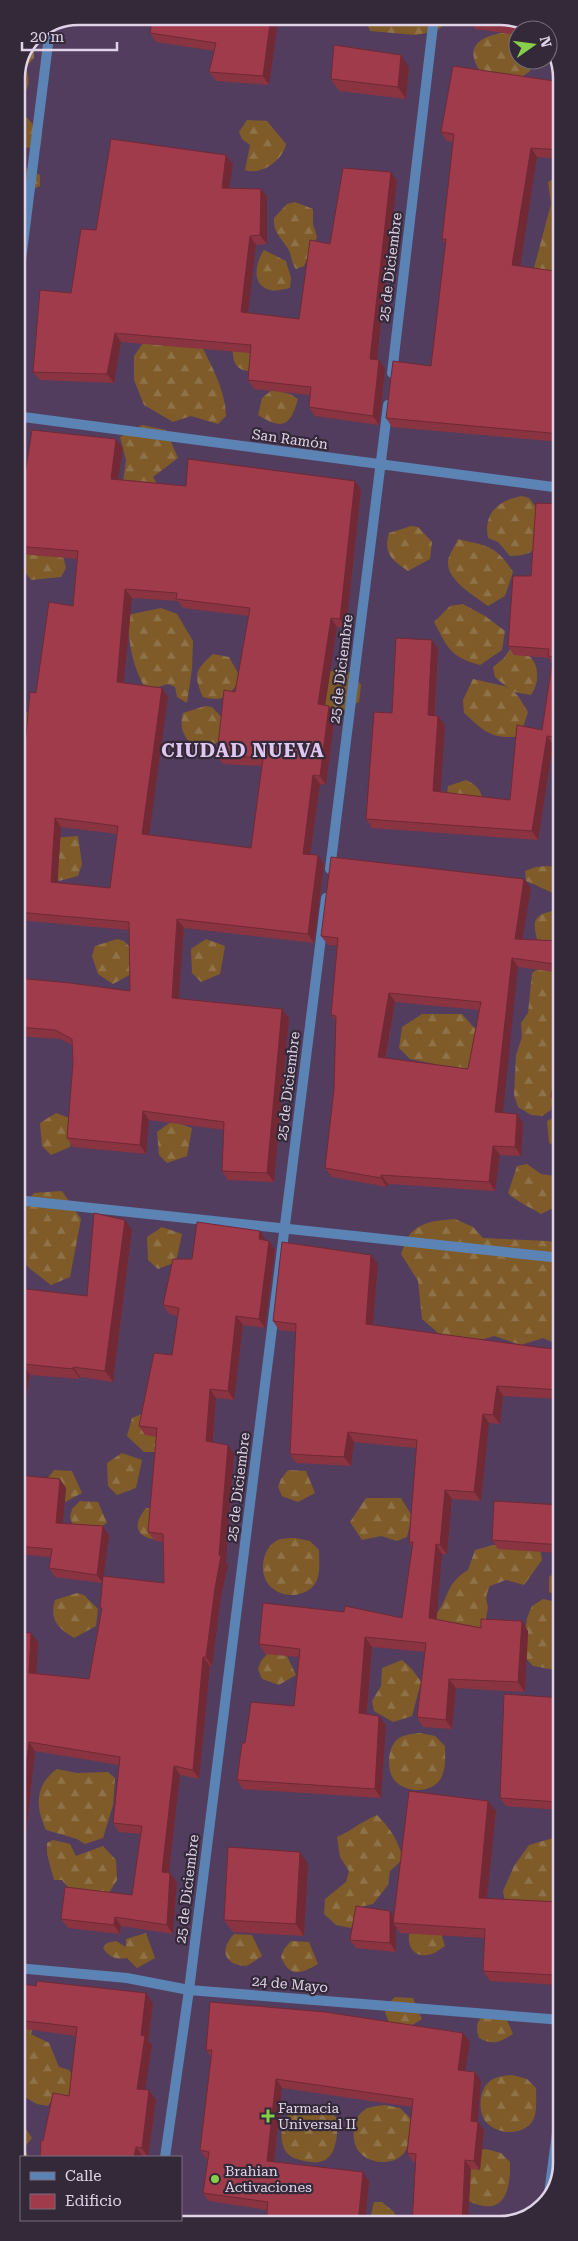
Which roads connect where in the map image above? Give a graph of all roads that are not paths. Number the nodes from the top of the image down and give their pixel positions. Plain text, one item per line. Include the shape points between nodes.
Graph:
1 (433, 25) edge
2 (49, 33) edge
3 (25, 228) edge
4 (25, 417) edge
5 (381, 465) junction
6 (553, 487) edge
7 (25, 1201) edge
8 (284, 1229) junction
9 (553, 1257) edge
10 (25, 1969) edge
11 (189, 1990) junction
12 (553, 2019) edge
13 (165, 2156) edge
14 (553, 2163) edge
15 (551, 2176) edge

1 - 5 street, 25 de Diciembre
2 - 3 street
4 - 5 street, San Ramón
5 - 6 street, San Ramón
5 - 8 street, 25 de Diciembre
7 - 8 street
8 - 9 street
8 - 11 street, 25 de Diciembre
10 - 11 street, 24 de Mayo via 127,1978
11 - 12 street, 24 de Mayo
11 - 13 street, 25 de Diciembre
14 - 15 street

